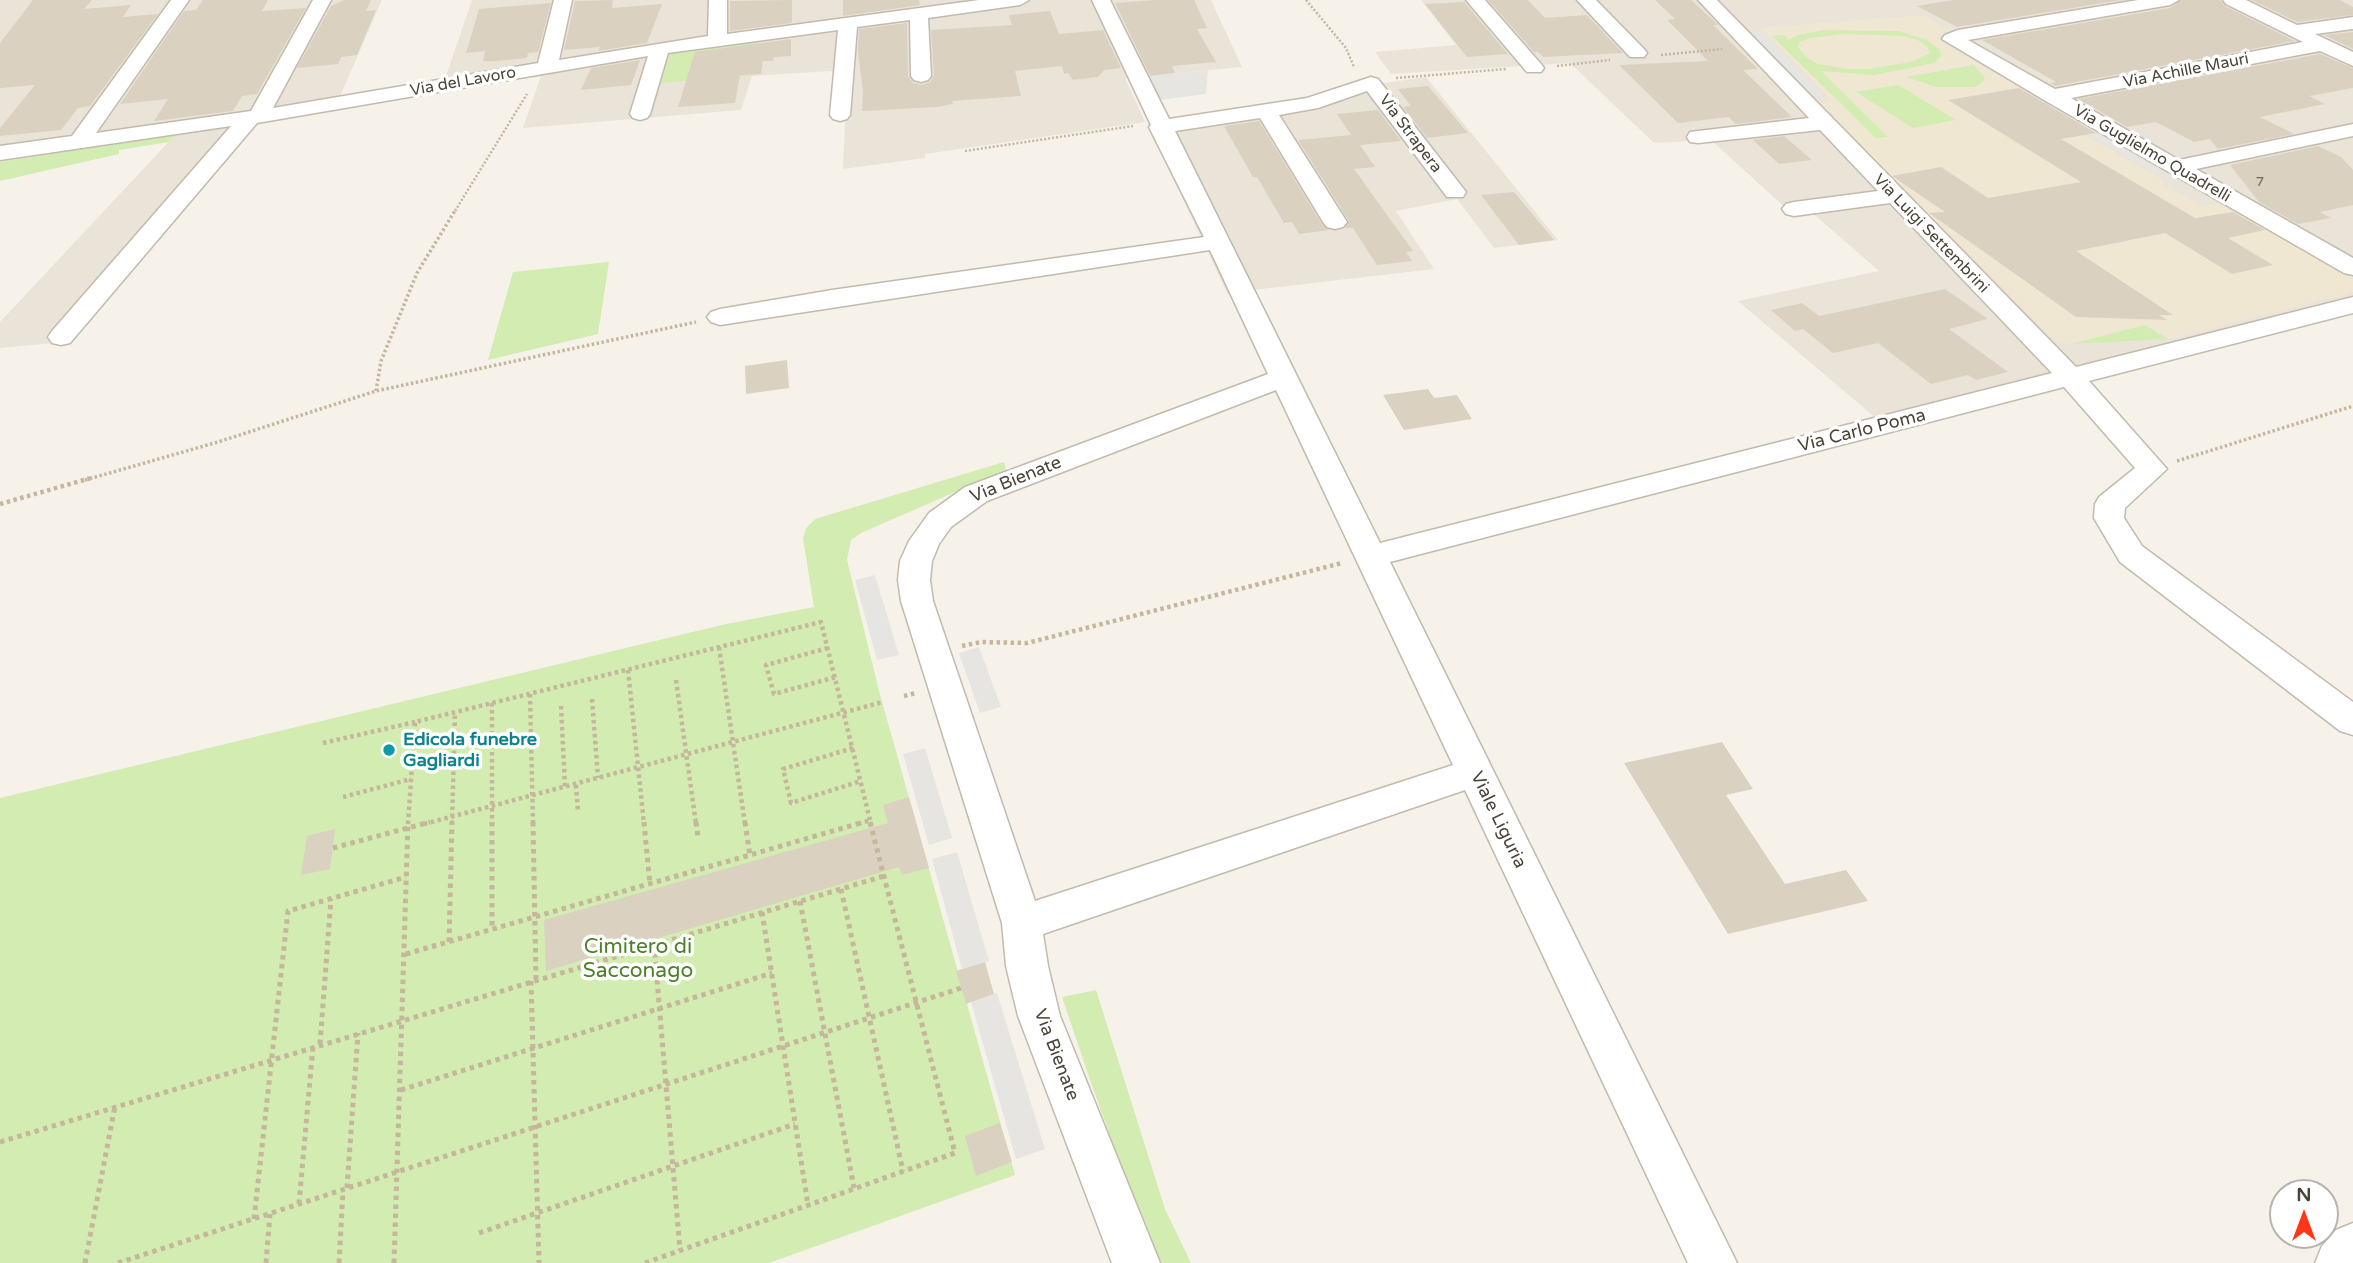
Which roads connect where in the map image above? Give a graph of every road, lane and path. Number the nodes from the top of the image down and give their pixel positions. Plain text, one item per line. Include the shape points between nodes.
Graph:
1 (180, 0) edge
2 (321, 0) edge
3 (563, 0) edge
4 (718, 0) edge
5 (1020, 0) edge
6 (1101, 0) edge
7 (1306, 0) edge
8 (1475, 0) edge
9 (1586, 0) edge
10 (1737, 0) edge
11 (2171, 0) edge
12 (2232, 0) edge
13 (1708, 1) edge
14 (939, 5) edge
15 (919, 13) junction
16 (848, 23) junction
17 (2353, 23) edge
18 (2292, 31) junction
19 (717, 40) junction
20 (2320, 45) junction
21 (660, 48) junction
22 (1637, 53) dead end
23 (2353, 60) edge
24 (544, 68) junction
25 (1534, 68) dead end
26 (921, 76) dead end
27 (1363, 86) junction
28 (2051, 96) junction
29 (1267, 112) junction
30 (640, 114) dead end
31 (840, 115) dead end
32 (254, 117) junction
33 (1824, 123) junction
34 (1159, 124) junction
35 (2353, 130) edge
36 (1698, 137) dead end
37 (79, 142) junction
38 (965, 150) dead end
39 (0, 153) edge
40 (2176, 167) junction
41 (1455, 192) dead end
42 (1893, 196) junction
43 (1794, 209) dead end
44 (1335, 222) dead end
45 (1217, 242) junction
46 (2353, 268) edge
47 (2353, 306) edge
48 (720, 317) joint
49 (61, 337) dead end
50 (1284, 377) junction
51 (2071, 378) junction
52 (376, 391) junction
53 (2353, 406) edge
54 (2152, 469) junction
55 (0, 504) edge
56 (1370, 556) junction
57 (719, 648) junction
58 (828, 648) junction
59 (934, 651) junction
60 (628, 670) junction
61 (836, 677) junction
62 (676, 680) dead end
63 (530, 694) junction
64 (592, 699) dead end
65 (883, 702) dead end
66 (492, 703) junction
67 (561, 706) dead end
68 (455, 712) junction
69 (845, 713) junction
70 (2353, 721) edge
71 (415, 722) junction
72 (324, 743) dead end
73 (733, 743) junction
74 (853, 748) junction
75 (687, 755) junction
76 (639, 768) junction
77 (1475, 772) junction
78 (598, 778) junction
79 (411, 779) junction
80 (861, 781) junction
81 (576, 785) junction
82 (565, 787) junction
83 (531, 796) junction
84 (343, 797) dead end
85 (491, 807) junction
86 (578, 812) dead end
87 (452, 817) junction
88 (871, 820) junction
89 (408, 829) junction
90 (698, 837) dead end
91 (333, 848) dead end
92 (750, 856) junction
93 (884, 876) junction
94 (407, 877) junction
95 (650, 885) junction
96 (841, 889) junction
97 (331, 898) junction
98 (800, 901) junction
99 (762, 912) junction
100 (535, 918) junction
101 (1022, 923) junction
102 (492, 930) junction
103 (449, 942) junction
104 (654, 944) junction
105 (405, 954) junction
106 (772, 973) junction
107 (533, 980) junction
108 (961, 988) dead end
109 (915, 1005) junction
110 (660, 1008) junction
111 (404, 1019) junction
112 (868, 1020) junction
113 (358, 1033) junction
114 (826, 1033) junction
115 (316, 1045) junction
116 (533, 1047) junction
117 (783, 1047) junction
118 (271, 1059) junction
119 (666, 1085) junction
120 (401, 1090) junction
121 (116, 1106) junction
122 (795, 1124) junction
123 (534, 1128) junction
124 (0, 1142) edge
125 (673, 1166) junction
126 (903, 1171) junction
127 (396, 1173) junction
128 (854, 1188) junction
129 (345, 1189) junction
130 (299, 1204) junction
131 (808, 1205) junction
132 (537, 1213) junction
133 (270, 1214) junction
134 (254, 1219) junction
135 (479, 1233) dead end
136 (2353, 1247) edge
137 (680, 1251) junction
138 (85, 1263) edge
139 (118, 1263) edge
140 (266, 1263) edge
141 (339, 1263) edge
142 (394, 1263) edge
143 (539, 1263) edge
144 (645, 1263) edge
145 (1136, 1263) edge
146 (1713, 1263) edge
147 (2339, 1263) edge

1 - 37 street
2 - 32 street
3 - 24 street
4 - 19 street
5 - 14 street, Via del Lavoro
6 - 34 street
7 - 27 path, Via Strapera via 1346,48
8 - 25 street
9 - 22 street
10 - 13 street
11 - 28 street, Via Guglielmo Quadrelli via 1952,39
12 - 18 street
13 - 33 street, Via Luigi Settembrini
14 - 15 street, Via del Lavoro
15 - 16 street, Via del Lavoro
15 - 26 street
16 - 19 street, Via del Lavoro via 823,18
16 - 31 street
17 - 18 street
18 - 20 street
19 - 21 street, Via del Lavoro
20 - 23 street
20 - 28 street, Via Achille Mauri
21 - 24 street, Via del Lavoro
21 - 30 street
24 - 32 street, Via del Lavoro
24 - 52 path via 418,273 381,361
27 - 29 street, Via Strapera via 1324,101
27 - 41 street, Via Strapera via 1371,83
28 - 40 street, Via Guglielmo Quadrelli
29 - 34 street, Via Strapera
29 - 44 street
32 - 37 street, Via del Lavoro
32 - 49 street
33 - 36 street
33 - 42 street, Via Luigi Settembrini
34 - 38 path
34 - 45 street
35 - 40 street
37 - 39 street, Via del Lavoro
40 - 46 street, Via Guglielmo Quadrelli
42 - 43 street
42 - 51 street, Via Luigi Settembrini
45 - 48 street
45 - 50 street
47 - 51 street, Via Carlo Poma
48 - 52 path
50 - 56 street, Viale Liguria
50 - 59 street, Via Bienate via 1003,482 956,506 929,534 915,570 917,601
51 - 54 street, Via Luigi Settembrini
51 - 56 street, Via Carlo Poma
52 - 55 path
53 - 54 path
54 - 70 street via 2110,504 2109,518 2131,554
56 - 59 path via 1027,643 981,642
56 - 77 street, Viale Liguria
57 - 58 path via 821,622
57 - 60 path
57 - 73 path
58 - 61 path
58 - 61 path via 766,665 774,694
59 - 101 street, Via Bienate
60 - 63 path
60 - 76 path
61 - 69 path
62 - 75 path
63 - 66 path
63 - 83 path
64 - 78 path
65 - 69 path
66 - 68 path
66 - 85 path
67 - 82 path
68 - 71 path
68 - 87 path
69 - 73 path
69 - 74 path
71 - 72 path
71 - 79 path
73 - 75 path
73 - 92 path
74 - 80 path
74 - 80 path via 783,769 791,803
75 - 76 path
75 - 90 path
76 - 78 path
76 - 95 path
77 - 101 street
77 - 146 street, Viale Liguria
78 - 81 path
79 - 84 path
79 - 89 path
80 - 88 path
81 - 82 path
81 - 86 path
82 - 83 path
83 - 85 path
83 - 100 path
85 - 87 path
85 - 102 path
87 - 89 path
87 - 103 path
88 - 92 path
88 - 93 path
89 - 91 path
89 - 94 path
92 - 95 path
93 - 96 path
93 - 109 path
94 - 97 path
94 - 105 path
95 - 100 path
96 - 98 path
96 - 112 path
97 - 115 path
97 - 118 path via 288,911
98 - 99 path
98 - 114 path
99 - 104 path
99 - 106 path
100 - 102 path
100 - 107 path
101 - 145 street, Via Bienate via 1039,1016
102 - 103 path
103 - 105 path
104 - 107 path
104 - 110 path
105 - 111 path
106 - 110 path
106 - 117 path
107 - 111 path
107 - 116 path
108 - 109 path
109 - 112 path
109 - 126 path via 955,1153
110 - 116 path
110 - 119 path
111 - 113 path
111 - 120 path
112 - 114 path
112 - 126 path
113 - 115 path
113 - 129 path
114 - 117 path
114 - 128 path
115 - 118 path
115 - 130 path
116 - 120 path
116 - 123 path
117 - 119 path
117 - 122 path
118 - 121 path
118 - 134 path
119 - 123 path
119 - 125 path
120 - 127 path
121 - 124 path
121 - 138 path
122 - 125 path
122 - 131 path
123 - 127 path
123 - 132 path
125 - 132 path
125 - 137 path
126 - 128 path
127 - 129 path
127 - 142 path
128 - 131 path
129 - 130 path
129 - 141 path
130 - 133 path
131 - 137 path
132 - 135 path
132 - 143 path
133 - 134 path
133 - 140 path
134 - 139 path
136 - 147 street
137 - 144 path

